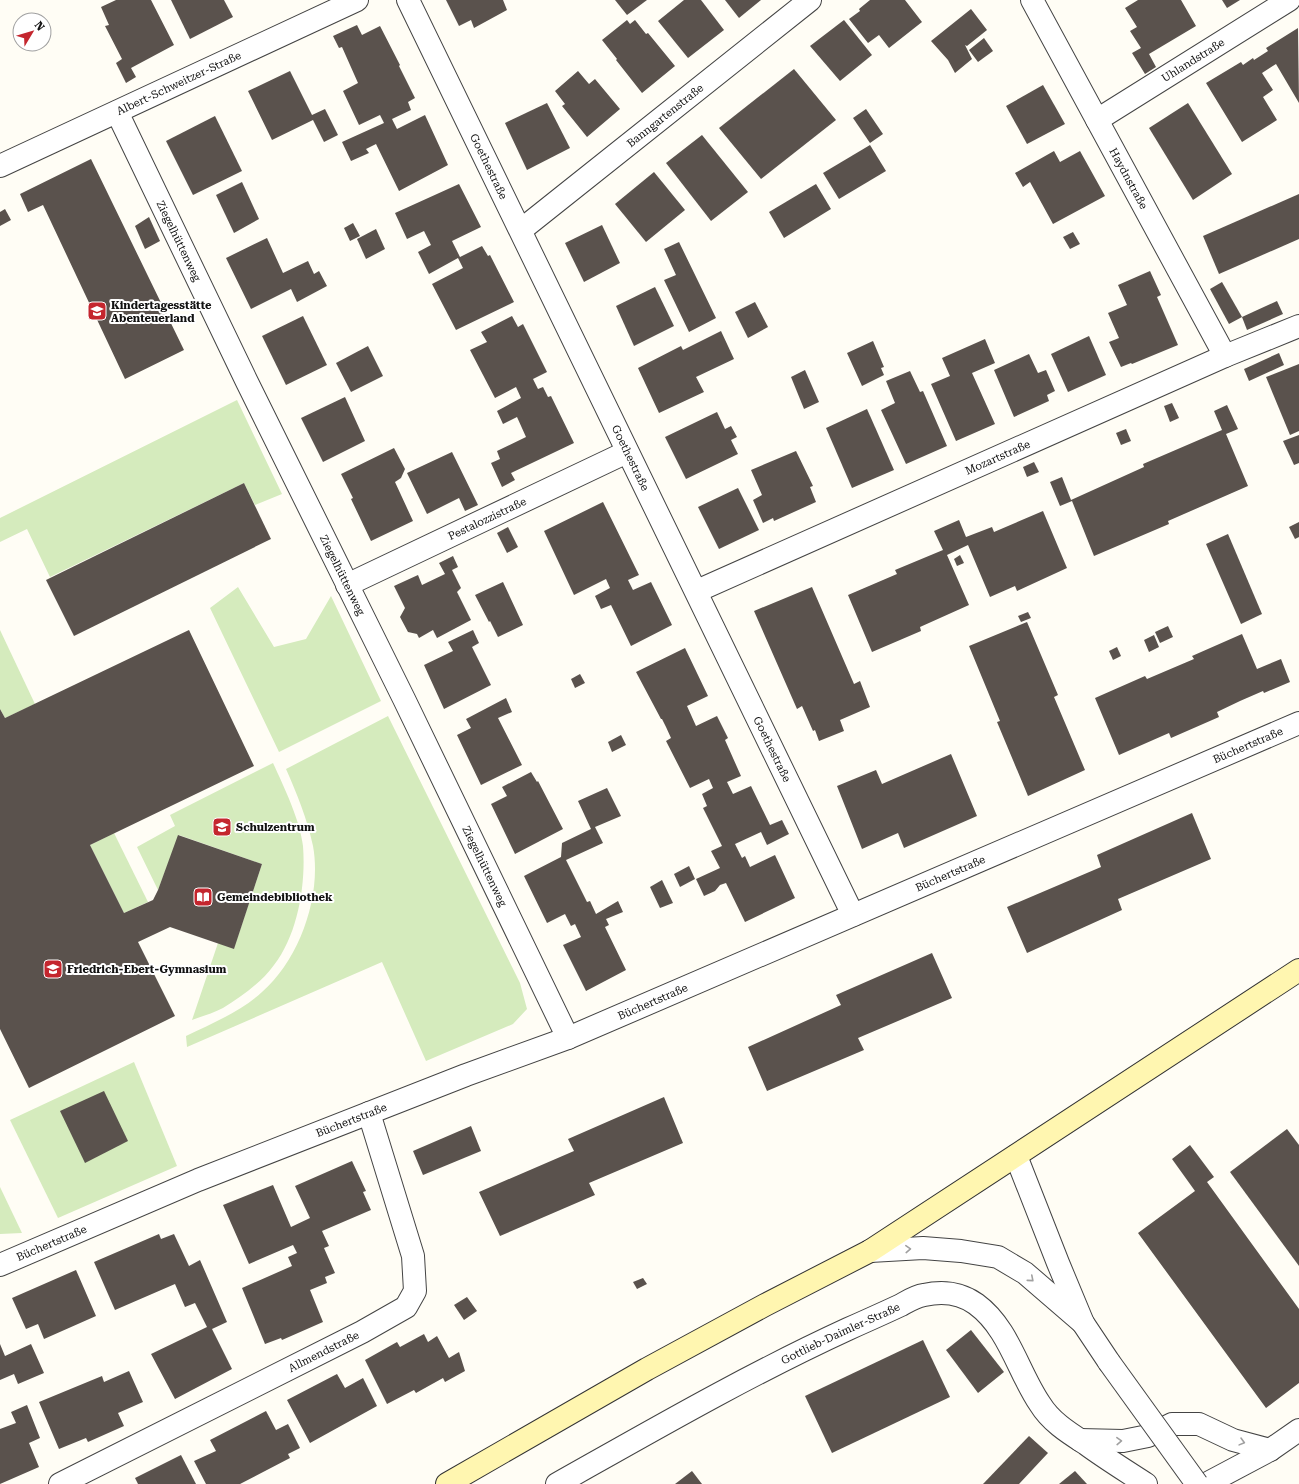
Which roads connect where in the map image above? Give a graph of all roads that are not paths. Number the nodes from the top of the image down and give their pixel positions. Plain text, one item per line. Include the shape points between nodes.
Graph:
1 (357, 0) edge
2 (408, 0) edge
3 (810, 0) edge
4 (1032, 0) edge
5 (1288, 0) edge
6 (118, 112) junction
7 (1097, 120) junction
8 (0, 166) edge
9 (521, 230) junction
10 (1299, 326) edge
11 (1225, 356) junction
12 (627, 452) junction
13 (347, 585) junction
14 (697, 591) junction
15 (1299, 723) edge
16 (853, 914) junction
17 (1299, 970) edge
18 (568, 1038) junction
19 (369, 1114) junction
20 (1016, 1156) junction
21 (870, 1251) junction
22 (0, 1265) edge
23 (1083, 1323) junction
24 (1299, 1430) edge
25 (1080, 1440) junction
26 (1270, 1450) junction
27 (60, 1484) edge
28 (447, 1484) edge
29 (558, 1484) edge
30 (1146, 1484) edge
31 (1197, 1484) edge
32 (1206, 1484) edge

1 - 6 street, Albert-Schweitzer-Straße
2 - 9 street, Goethestraße
3 - 9 street, Banngartenstraße
4 - 7 street, Haydnstraße
5 - 7 street, Uhlandstraße
6 - 8 street, Albert-Schweitzer-Straße
6 - 13 street, Ziegelhüttenweg via 246,382
7 - 11 street, Haydnstraße
9 - 12 street, Goethestraße
10 - 11 street, Mozartstraße
11 - 14 street, Mozartstraße
12 - 13 street, Pestalozzistraße
12 - 14 street, Goethestraße
13 - 18 street, Ziegelhüttenweg
14 - 16 street, Goethestraße
15 - 16 street, Büchertstraße
16 - 18 street, Büchertstraße
17 - 20 main road
18 - 19 street, Büchertstraße
19 - 22 street, Büchertstraße via 198,1180
19 - 27 street, Allmendstraße via 413,1256 415,1291 406,1307 355,1336
20 - 21 main road
20 - 23 street
21 -> 23 street via 923,1248 998,1257 1024,1272
21 - 28 main road via 765,1305
23 - 31 street, bridge
24 - 26 street
25 -> 26 street via 1123,1441 1148,1436 1172,1424 1199,1424 1233,1440
25 - 29 street, Gottlieb-Daimler-Straße via 1050,1418 1040,1405 1002,1333 988,1314 959,1294 941,1292 923,1295 829,1338 704,1402
25 - 30 street, Gottlieb-Daimler-Straße
26 - 32 street

